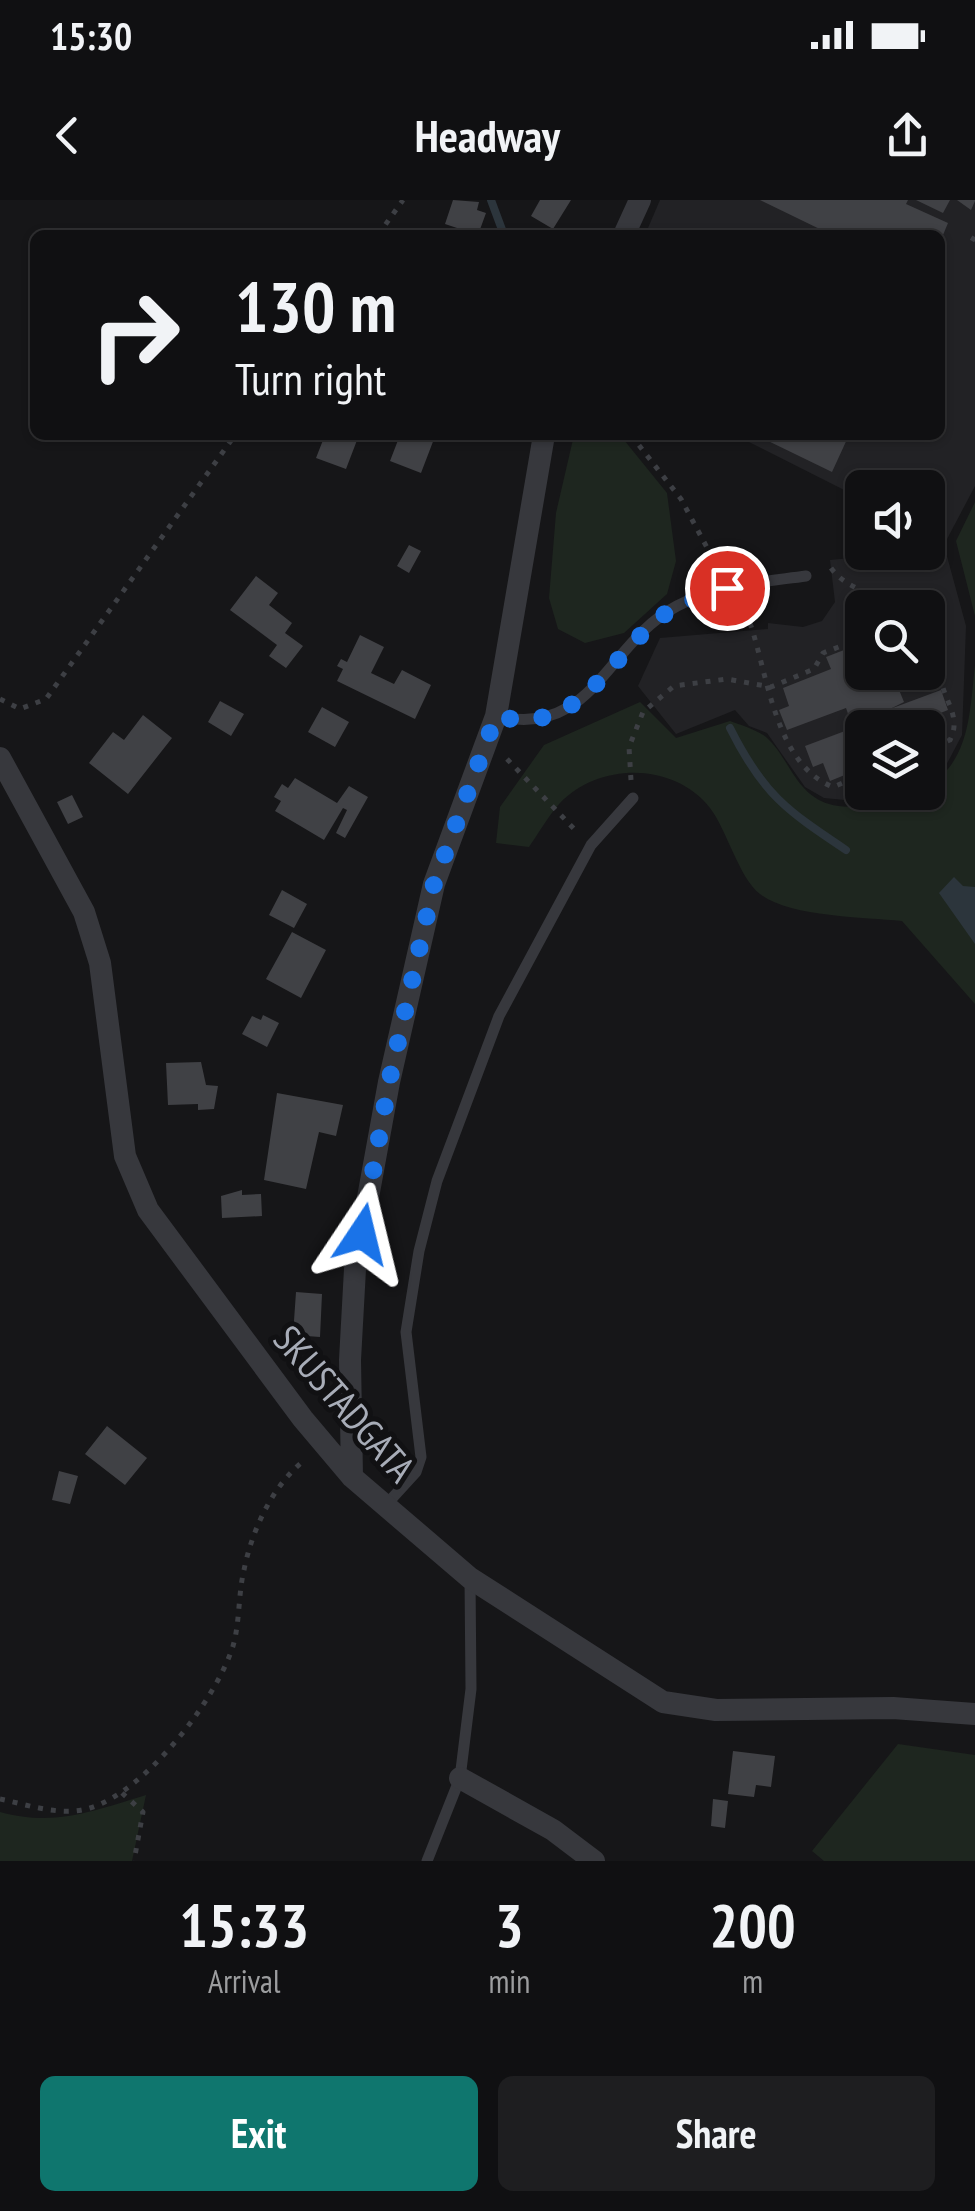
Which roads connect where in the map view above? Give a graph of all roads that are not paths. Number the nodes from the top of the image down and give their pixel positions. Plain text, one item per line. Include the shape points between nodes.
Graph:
1 (640, 200) edge
2 (626, 230) edge
3 (543, 440) edge
4 (806, 576) dead end
5 (496, 716) junction
6 (0, 758) edge
7 (632, 798) road end
8 (352, 1477) junction
9 (385, 1506) junction
10 (470, 1578) junction
11 (975, 1714) edge
12 (460, 1778) junction
13 (427, 1861) edge
14 (594, 1861) edge

1 - 2 street
3 - 5 street
4 - 5 lane via 727,588 678,605 569,709 530,723
5 - 8 street via 434,884 389,1082 355,1270
6 - 8 street, SKUSTADGATA via 84,912 100,963 125,1156 148,1210
7 - 9 lane via 591,845 499,1016 437,1181 406,1332 421,1457
8 - 9 street, SKUSTADGATA
9 - 10 street, SKUSTADGATA
10 - 11 street, SKUSTADGATA via 662,1702 716,1710
10 - 12 lane via 471,1689
12 - 13 lane
12 - 14 street

